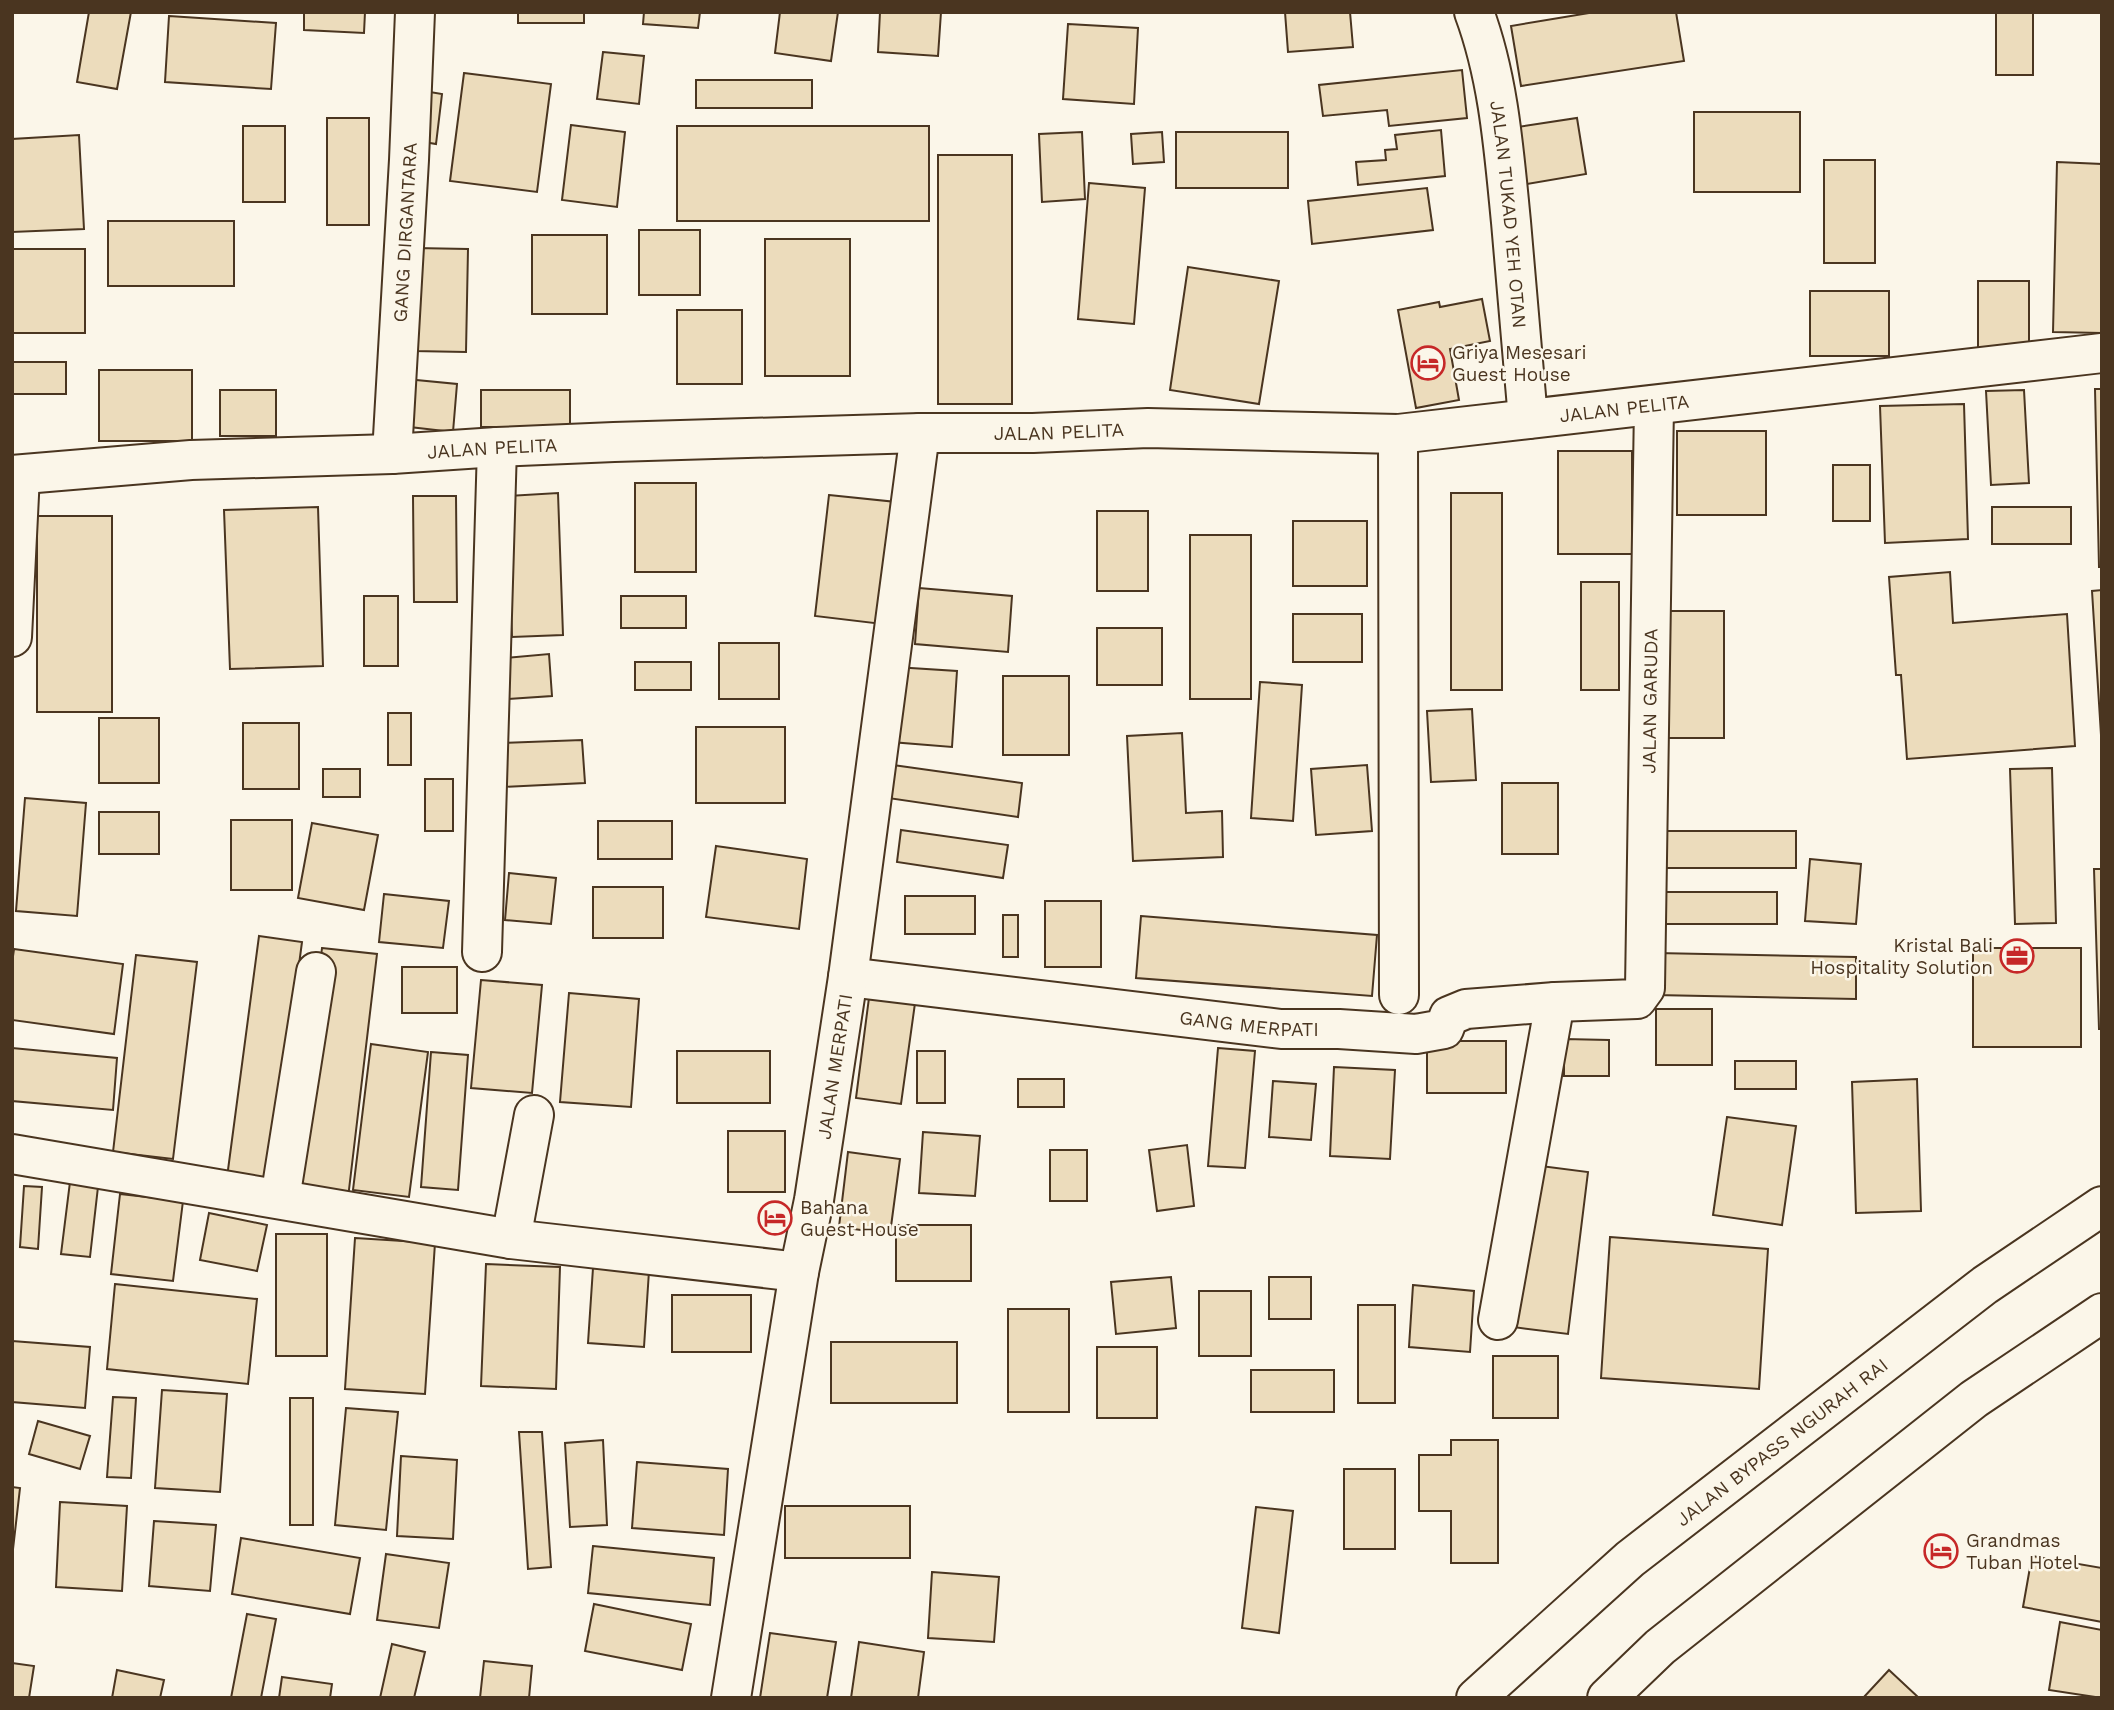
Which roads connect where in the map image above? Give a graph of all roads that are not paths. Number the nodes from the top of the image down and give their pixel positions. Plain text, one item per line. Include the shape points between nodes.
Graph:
1 (415, 12) edge
2 (1474, 12) edge
3 (2102, 353) edge
4 (1654, 405) junction
5 (1528, 419) junction
6 (920, 433) junction
7 (1398, 434) junction
8 (497, 447) junction
9 (392, 454) junction
10 (16, 475) edge
11 (12, 637) edge
12 (482, 952) dead end
13 (316, 972) dead end
14 (848, 977) junction
15 (1399, 995) dead end
16 (1641, 996) joint
17 (1555, 1002) junction
18 (534, 1115) dead end
19 (12, 1154) edge
20 (280, 1199) junction
21 (2102, 1206) edge
22 (511, 1239) junction
23 (799, 1272) junction
24 (2102, 1314) edge
25 (1498, 1320) dead end
26 (731, 1698) edge
27 (1476, 1698) edge
28 (1607, 1698) edge

1 - 9 main road, GANG DIRGANTARA
2 - 5 main road, JALAN TUKAD YEH OTAN via 1493,81 1505,163
3 - 4 main road, JALAN PELITA
4 - 5 main road, JALAN PELITA
4 - 16 main road, JALAN GARUDA
5 - 7 main road, JALAN PELITA
6 - 7 main road, JALAN PELITA via 1148,428
6 - 8 main road, JALAN PELITA
6 - 14 main road, JALAN MERPATI
7 - 15 main road
8 - 9 main road, JALAN PELITA
8 - 12 main road
9 - 10 main road, JALAN PELITA via 191,460
10 - 11 main road
13 - 20 main road
14 - 17 main road, GANG MERPATI via 1281,1029 1416,1034 1444,1029 1449,1016 1466,1009
14 - 23 main road, JALAN MERPATI
16 - 17 main road, GANG MERPATI
17 - 25 main road
18 - 22 main road
19 - 20 main road
20 - 22 main road
21 - 27 main road, JALAN BYPASS NGURAH RAI via 1985,1286 1630,1559
22 - 23 main road
23 - 26 main road, JALAN MERPATI
24 - 28 main road via 1974,1399 1660,1647

